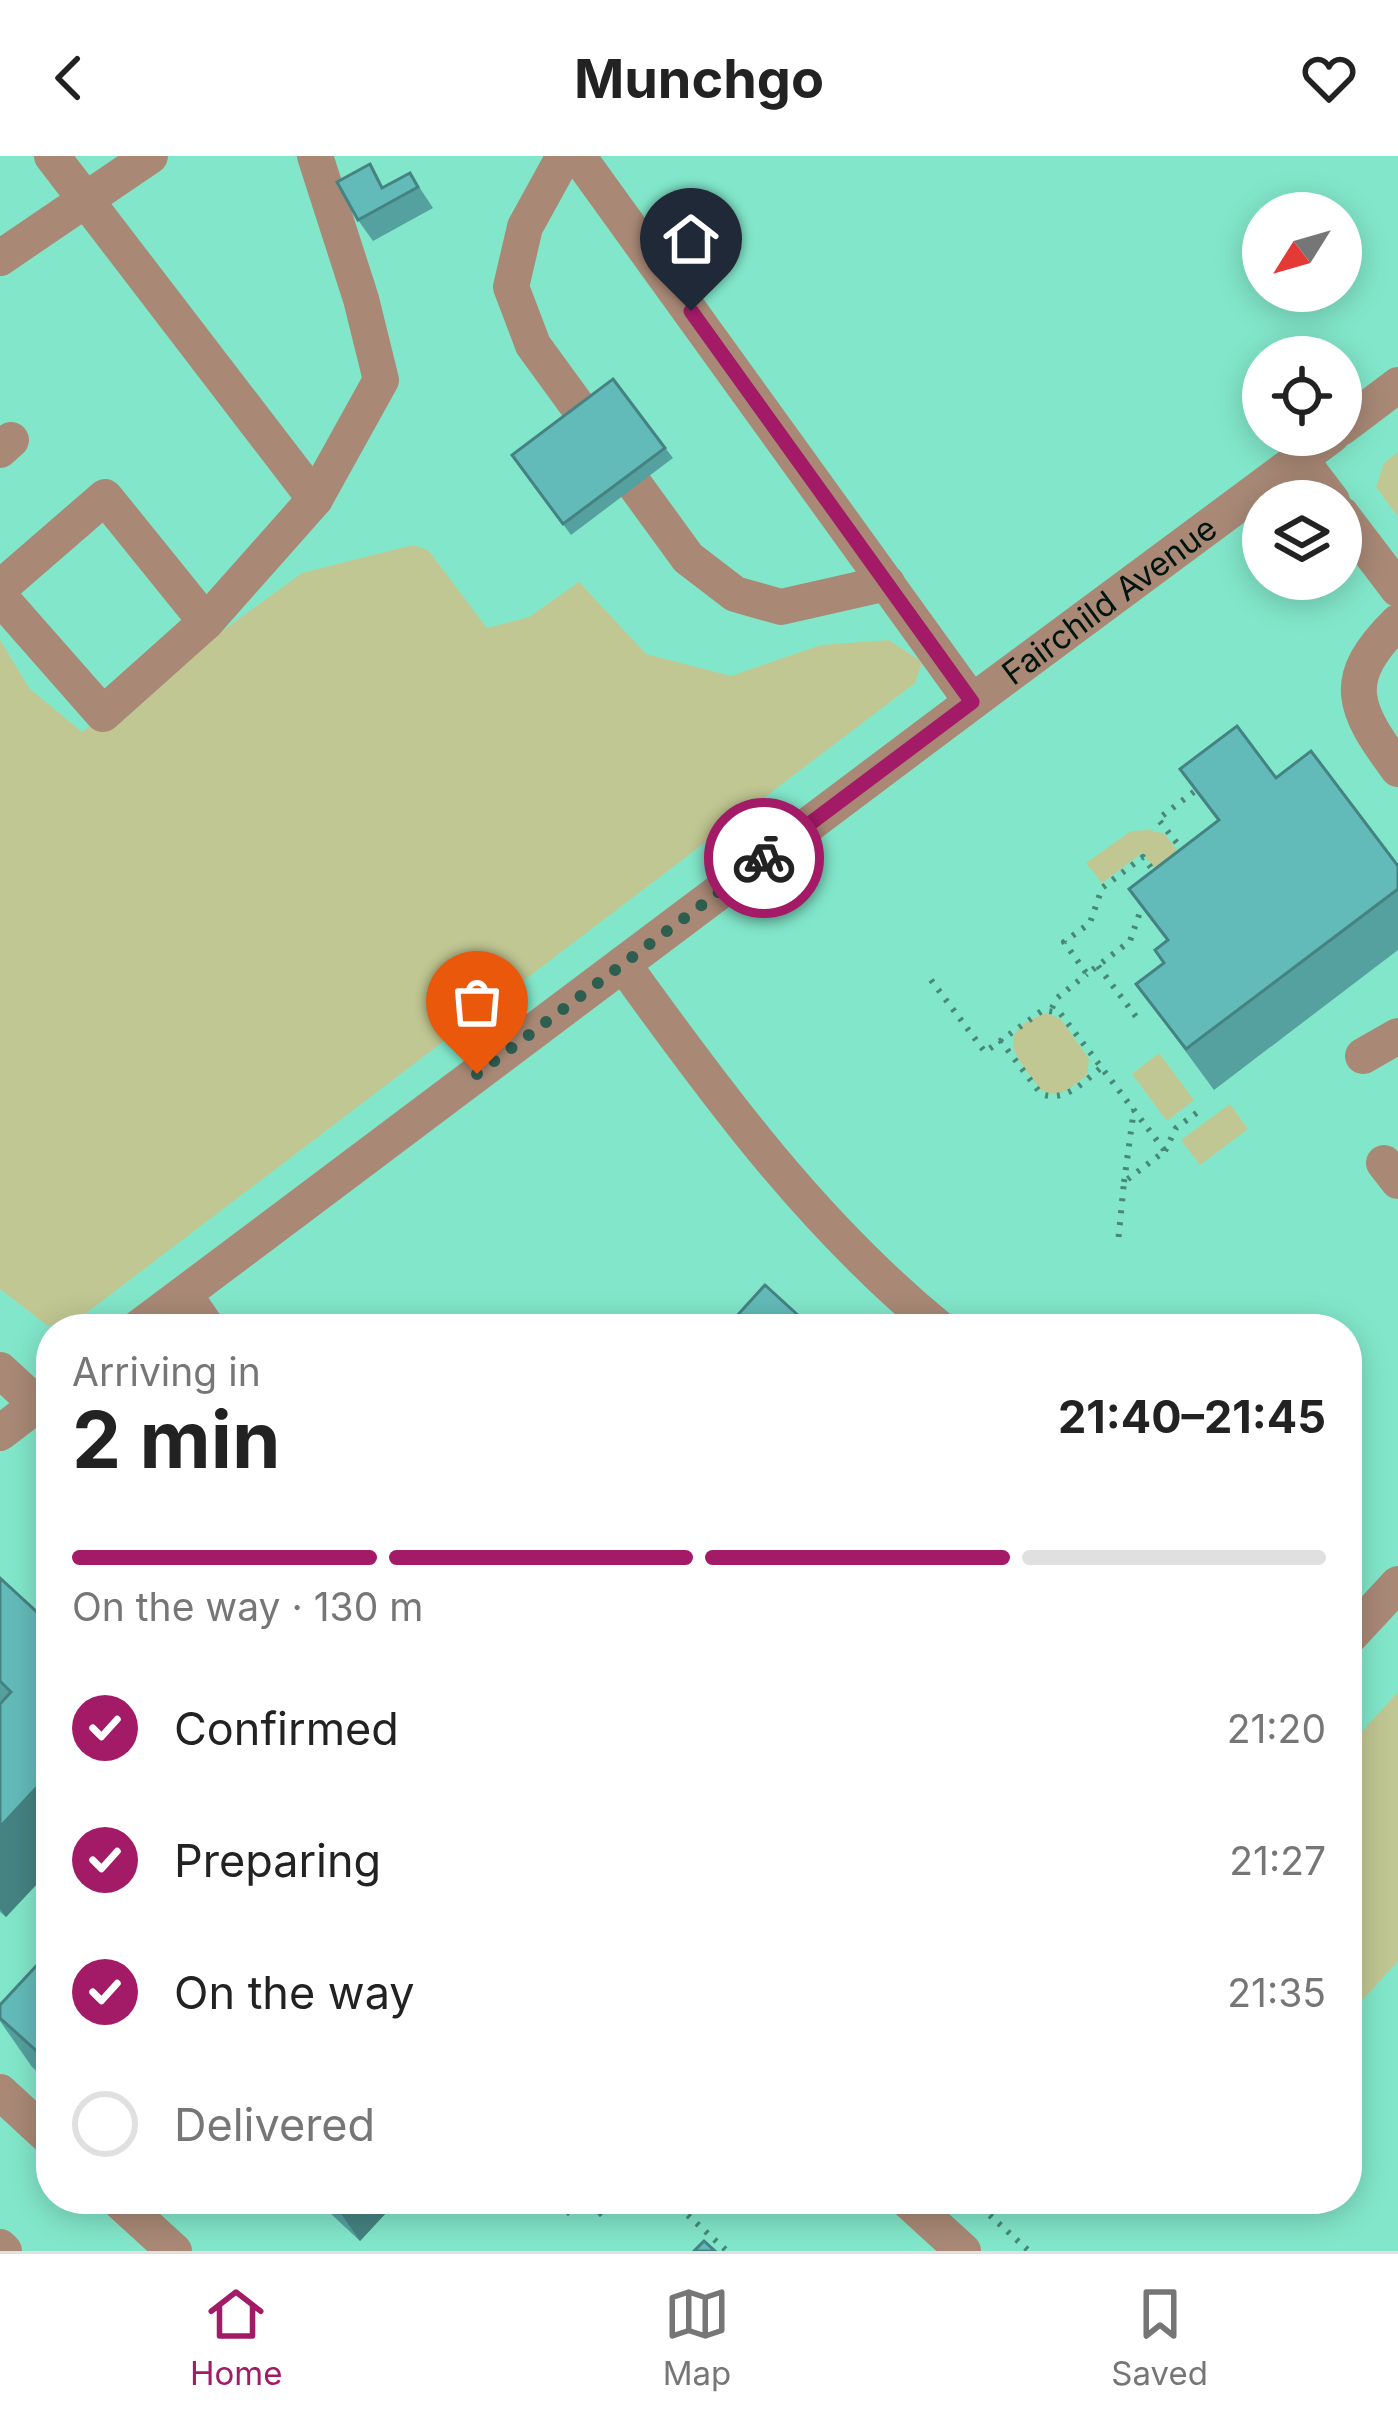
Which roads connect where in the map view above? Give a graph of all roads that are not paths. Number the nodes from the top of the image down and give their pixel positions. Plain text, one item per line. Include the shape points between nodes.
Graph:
1 (52, 156) edge
2 (150, 156) edge
3 (315, 156) edge
4 (564, 156) edge
5 (578, 156) edge
6 (85, 200) junction
7 (0, 258) edge
8 (1398, 385) edge
9 (1362, 412) edge
10 (1304, 456) edge
11 (1300, 459) junction
12 (1316, 480) edge
13 (315, 499) junction
14 (1362, 542) edge
15 (886, 583) junction
16 (0, 588) edge
17 (1398, 589) edge
18 (0, 597) edge
19 (206, 622) junction
20 (1398, 622) edge
21 (972, 702) junction
22 (1398, 769) edge
23 (623, 964) junction
24 (1398, 1036) edge
25 (1363, 1056) dead end
26 (184, 1294) junction
27 (157, 1314) edge
28 (198, 1314) edge
29 (922, 1314) edge
30 (0, 1370) edge
31 (36, 1397) edge
32 (36, 1411) edge
33 (0, 1433) edge
34 (1398, 1584) edge
35 (1362, 1623) edge
36 (0, 2092) edge
37 (36, 2125) edge
38 (133, 2214) edge
39 (922, 2214) edge
40 (174, 2251) edge
41 (962, 2251) edge

1 - 6 street
2 - 6 street
3 - 13 street via 381,380
4 - 15 street via 525,226 511,287 533,346 688,558 735,593 781,607
5 - 15 street
6 - 7 street
6 - 13 street
8 - 9 street
10 - 11 street, Fairchild Avenue
11 - 12 street
11 - 21 street, Fairchild Avenue
13 - 19 street
14 - 17 street
15 - 21 street
16 - 19 street via 105,497
18 - 19 street via 103,714
20 - 22 street via 1374,646 1359,682 1361,712
21 - 23 street, Fairchild Avenue
23 - 26 street, Fairchild Avenue
23 - 29 street via 836,1234
24 - 25 street
26 - 27 street, Fairchild Avenue
26 - 28 street
30 - 31 street
32 - 33 street
34 - 35 street
36 - 37 street
38 - 40 street
39 - 41 street

